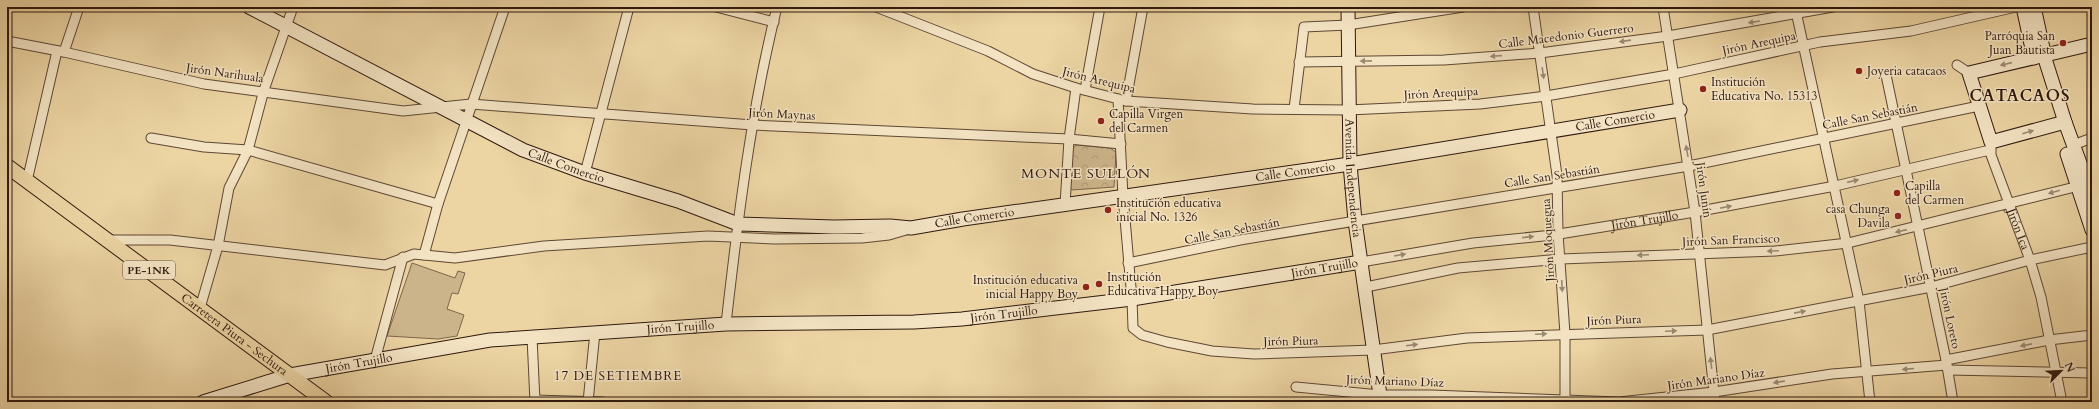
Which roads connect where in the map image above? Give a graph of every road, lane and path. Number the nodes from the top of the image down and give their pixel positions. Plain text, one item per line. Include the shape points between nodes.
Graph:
1 (79, 7) edge
2 (249, 7) edge
3 (294, 7) edge
4 (505, 7) edge
5 (629, 7) edge
6 (716, 7) edge
7 (777, 7) edge
8 (876, 7) edge
9 (1100, 7) edge
10 (1143, 7) edge
11 (1348, 7) edge
12 (1463, 7) edge
13 (1533, 7) edge
14 (1663, 7) edge
15 (1833, 7) edge
16 (2016, 7) edge
17 (2023, 7) edge
18 (2034, 7) edge
19 (1795, 11) edge
20 (774, 22) junction
21 (286, 25) junction
22 (1348, 25) junction
23 (1668, 36) junction
24 (7, 42) edge
25 (2092, 44) edge
26 (1803, 46) junction
27 (60, 51) junction
28 (1540, 53) junction
29 (2039, 56) junction
30 (1348, 61) junction
31 (1299, 62) junction
32 (1958, 64) dead end
33 (1969, 73) junction
34 (1674, 74) junction
35 (1886, 74) dead end
36 (1080, 89) junction
37 (264, 90) junction
38 (1546, 96) junction
39 (1122, 100) junction
40 (471, 104) junction
41 (442, 106) junction
42 (1979, 106) junction
43 (1294, 109) junction
44 (1348, 110) junction
45 (1680, 110) junction
46 (601, 115) junction
47 (466, 120) junction
48 (2061, 123) junction
49 (1897, 124) junction
50 (752, 125) junction
51 (1551, 130) junction
52 (1823, 137) junction
53 (151, 138) dead end
54 (2092, 138) edge
55 (1069, 139) junction
56 (1121, 144) junction
57 (2073, 145) junction
58 (1991, 146) junction
59 (248, 150) junction
60 (1350, 164) junction
61 (7, 166) edge
62 (1689, 166) junction
63 (1906, 169) junction
64 (585, 173) junction
65 (27, 181) junction
66 (2086, 184) edge
67 (1835, 186) junction
68 (1557, 188) junction
69 (1123, 196) junction
70 (2092, 196) edge
71 (438, 204) junction
72 (1065, 205) junction
73 (2009, 205) junction
74 (1695, 212) junction
75 (1355, 221) junction
76 (738, 224) junction
77 (910, 228) junction
78 (1917, 228) junction
79 (2092, 230) edge
80 (1558, 233) junction
81 (736, 238) junction
82 (108, 240) junction
83 (1848, 243) junction
84 (218, 246) junction
85 (2092, 247) edge
86 (1700, 252) junction
87 (424, 255) junction
88 (403, 257) junction
89 (1561, 259) junction
90 (2030, 260) junction
91 (1361, 262) junction
92 (1128, 263) junction
93 (1366, 287) junction
94 (1931, 287) junction
95 (1132, 299) junction
96 (1859, 301) junction
97 (200, 308) junction
98 (726, 324) junction
99 (1707, 330) junction
100 (595, 332) junction
101 (1565, 334) junction
102 (2092, 335) edge
103 (532, 337) junction
104 (2049, 340) junction
105 (1373, 350) junction
106 (375, 360) junction
107 (1947, 365) junction
108 (1866, 372) junction
109 (2056, 373) junction
110 (2092, 373) edge
111 (290, 375) junction
112 (1296, 386) dead end
113 (1714, 392) junction
114 (1383, 398) edge
115 (535, 401) edge
116 (588, 401) edge
117 (203, 402) edge
118 (326, 402) edge
119 (603, 402) edge
120 (1565, 402) edge
121 (1715, 402) edge
122 (1870, 402) edge
123 (1953, 402) edge
124 (2062, 402) edge

1 - 27 street
2 - 21 street, Calle Comercio
3 - 21 street
4 - 40 street
5 - 46 street
6 - 20 street
7 - 20 street
8 - 36 street, Jirón Arequipa via 988,51 1033,74
9 - 36 street
10 - 39 street
11 - 22 street, Avenida Independencia
12 - 22 street
13 - 28 street, Jirón Moquegua
14 - 23 street, Jirón Junín
15 - 19 street, Calle Macedonio Guerrero
16 - 26 street, Jirón Arequipa via 1911,31 1851,37
17 - 29 street
18 - 29 street
19 -> 23 street, Calle Macedonio Guerrero
19 - 26 street
20 - 50 street
21 - 37 street
21 - 41 street, Calle Comercio
22 - 30 street, Avenida Independencia
22 - 31 street via 1304,27
23 -> 28 street, Calle Macedonio Guerrero
23 - 34 street, Jirón Junín
24 - 27 street, Jirón Narihuala
25 - 29 street
26 - 34 street, Jirón Arequipa
26 - 52 street
27 - 37 street, Jirón Narihuala via 204,84
27 - 65 street
28 -> 30 street, Calle Macedonio Guerrero via 1444,60
28 -> 38 street, Jirón Moquegua
29 -> 33 street
29 - 48 street
30 - 31 street, Calle Macedonio Guerrero
30 - 44 street, Avenida Independencia
31 - 43 street
32 - 33 street
33 - 42 street, Jirón Ica
34 - 38 street, Jirón Arequipa
34 - 45 street, Jirón Junín
35 - 49 street, Jirón Loreto
36 - 39 street, Jirón Arequipa
36 - 55 street
37 - 41 street, Jirón Narihuala via 402,111
37 - 59 street
38 - 44 street, Jirón Arequipa via 1480,104
38 - 51 street, Jirón Moquegua
39 - 43 street, Jirón Arequipa via 1188,107
39 - 56 street
40 - 41 street, Jirón Maynas
40 - 46 street, Jirón Maynas
40 - 47 street
41 - 47 street, Calle Comercio
42 - 49 street, Calle San Sebastián
42 - 58 street, Jirón Ica
43 - 44 street, Jirón Arequipa
44 - 60 street, Avenida Independencia
45 - 51 street, Calle Comercio
62 -> 45 street, Jirón Junín
46 - 50 street, Jirón Maynas
46 - 64 street
47 - 64 street, Calle Comercio via 523,150
47 - 71 street
48 - 57 street
58 -> 48 street, Jirón Trujillo
48 - 66 street
49 - 52 street, Calle San Sebastián
49 - 63 street, Jirón Loreto
50 - 55 street, Jirón Maynas
50 - 76 street
51 - 60 street, Calle Comercio
51 - 68 street, Jirón Moquegua
52 - 62 street, Calle San Sebastián
52 - 67 street
53 - 59 street via 204,147
54 - 57 street
55 - 56 street, Jirón Maynas
55 - 72 street
56 - 69 street
57 - 66 street
58 - 63 street, Jirón Trujillo
58 - 73 street, Jirón Ica
59 - 71 street
59 - 84 street via 229,188
60 - 69 street, Calle Comercio
60 - 75 street, Avenida Independencia
61 - 65 main road, Carretera Piura - Sechura / PE-1NK
62 - 68 street, Calle San Sebastián
62 - 74 street, Jirón Junín
67 -> 63 street, Jirón Trujillo
63 - 78 street, Jirón Loreto
64 - 76 street, Calle Comercio via 678,201
65 - 82 main road, Carretera Piura - Sechura / PE-1NK
66 - 70 street
66 -> 73 street, Jirón San Francisco
66 - 79 street
74 -> 67 street, Jirón Trujillo
67 - 83 street
68 - 75 street, Calle San Sebastián
68 - 80 street, Jirón Moquegua
69 - 72 street, Calle Comercio
69 - 92 street
71 - 87 street
72 - 77 street, Calle Comercio
73 - 78 street, Jirón San Francisco
73 - 90 street, Jirón Ica
74 - 80 street, Jirón Trujillo
74 - 86 street, Jirón Junín
75 - 91 street, Avenida Independencia
75 - 92 street, Calle San Sebastián via 1240,240
76 - 77 street, Calle Comercio
76 - 81 street
77 - 81 street, Calle Comercio via 889,235 862,238
78 -> 83 street, Jirón San Francisco
78 - 94 street, Jirón Loreto
80 - 89 street, Jirón Moquegua
91 -> 80 street, Jirón Trujillo via 1472,243
81 - 87 street, Calle Comercio via 678,237 544,246 455,258
81 - 98 street
82 - 84 street, Calle Comercio via 170,240
82 - 97 main road, Carretera Piura - Sechura / PE-1NK
83 -> 86 street, Jirón San Francisco via 1775,251
83 - 96 street
84 - 88 street, Calle Comercio via 375,264 385,264
84 - 97 street
85 - 90 street, Jirón Piura
86 -> 89 street, Jirón San Francisco
86 - 99 street, Jirón Junín
87 - 88 street, Calle Comercio
88 - 106 street
89 - 93 street, Jirón San Francisco via 1458,268
89 -> 101 street, Jirón Moquegua
90 - 94 street, Jirón Piura
90 - 104 street, Jirón Ica via 2041,297
91 - 93 street, Avenida Independencia
91 - 95 street, Jirón Trujillo
92 - 95 street
93 - 105 street, Avenida Independencia
94 - 96 street, Jirón Piura
94 - 107 street, Jirón Loreto
95 - 98 street, Jirón Trujillo via 962,319 914,322
95 - 105 street, Jirón Piura via 1132,328 1142,335 1167,342 1212,351 1254,354
99 -> 96 street, Jirón Piura
96 - 108 street
97 - 111 main road, Carretera Piura - Sechura / PE-1NK
98 - 100 street, Jirón Trujillo
101 -> 99 street, Jirón Piura
113 -> 99 street, Jirón Junín
100 - 103 street, Jirón Trujillo
100 - 116 street
105 -> 101 street, Jirón Piura via 1467,338
101 - 120 street, Jirón Moquegua
102 - 104 street, Jirón Mariano Díaz
103 - 106 street, Jirón Trujillo via 462,344
103 - 115 street
104 -> 107 street, Jirón Mariano Díaz
104 - 109 street, Jirón Ica
105 - 114 street, Avenida Independencia
106 - 111 street, Jirón Trujillo
107 -> 108 street, Jirón Mariano Díaz
107 - 109 street
107 - 123 street, Jirón Loreto
108 -> 113 street, Jirón Mariano Díaz via 1832,374
108 - 122 street
109 - 110 street
109 - 124 street, Jirón Ica
111 - 117 street, Jirón Trujillo
111 - 118 main road, Carretera Piura - Sechura / PE-1NK
112 - 114 street, Jirón Mariano Díaz
113 - 120 street, Jirón Mariano Díaz via 1619,402
113 - 121 street, Jirón Junín
114 - 120 street, Jirón Mariano Díaz via 1431,395
115 - 116 street
116 - 119 street

